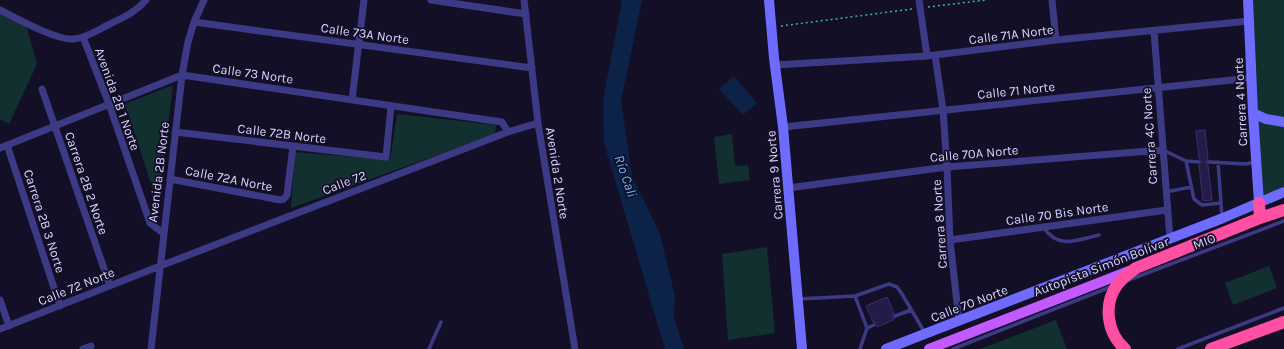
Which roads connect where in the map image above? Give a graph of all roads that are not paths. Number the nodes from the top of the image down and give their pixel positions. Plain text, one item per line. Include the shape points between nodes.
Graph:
1 (146, 0) edge
2 (204, 0) edge
3 (364, 0) edge
4 (431, 0) edge
5 (524, 0) edge
6 (769, 0) edge
7 (919, 0) edge
8 (1052, 0) edge
9 (1248, 0) edge
10 (0, 10) edge
11 (526, 14) junction
12 (1249, 21) junction
13 (194, 22) junction
14 (1154, 31) junction
15 (83, 37) junction
16 (1056, 40) junction
17 (358, 44) junction
18 (935, 55) junction
19 (927, 56) junction
20 (775, 65) junction
21 (532, 68) junction
22 (182, 75) junction
23 (1251, 78) junction
24 (1158, 88) junction
25 (42, 89) dead end
26 (352, 100) junction
27 (108, 104) junction
28 (391, 106) junction
29 (943, 110) junction
30 (1253, 113) junction
31 (1284, 122) edge
32 (538, 123) junction
33 (54, 126) junction
34 (783, 127) junction
35 (175, 132) junction
36 (508, 132) junction
37 (7, 145) junction
38 (293, 146) junction
39 (0, 148) edge
40 (1163, 150) junction
41 (1186, 161) junction
42 (1199, 162) dead end
43 (1208, 162) dead end
44 (1218, 162) junction
45 (1256, 162) junction
46 (947, 167) junction
47 (170, 179) junction
48 (1191, 187) junction
49 (788, 188) junction
50 (1165, 192) junction
51 (1284, 192) edge
52 (1221, 203) junction
53 (1259, 203) junction
54 (1167, 210) junction
55 (1284, 210) edge
56 (1222, 218) junction
57 (1260, 218) junction
58 (1284, 221) edge
59 (1042, 226) junction
60 (163, 233) junction
61 (1099, 235) dead end
62 (1170, 239) junction
63 (950, 240) junction
64 (160, 266) junction
65 (1136, 268) junction
66 (1117, 285) junction
67 (110, 286) junction
68 (855, 296) junction
69 (797, 299) junction
70 (0, 300) edge
71 (60, 306) junction
72 (1284, 308) edge
73 (911, 310) junction
74 (895, 316) dead end
75 (959, 320) junction
76 (441, 322) dead end
77 (1284, 322) edge
78 (874, 325) dead end
79 (9, 326) junction
80 (867, 328) junction
81 (0, 329) edge
82 (925, 334) junction
83 (1113, 334) junction
84 (90, 346) dead end
85 (83, 349) edge
86 (151, 349) edge
87 (430, 349) edge
88 (575, 349) edge
89 (802, 349) edge
90 (860, 349) edge
91 (886, 349) edge
92 (929, 349) edge
93 (953, 349) edge
94 (1119, 349) edge
95 (1125, 349) edge
96 (1178, 349) edge
97 (1211, 349) edge

1 - 15 street, Avenida 2B 1 Norte via 132,13
2 - 13 street, Avenida 2B Norte
3 - 17 street
4 - 11 street
5 - 11 street, Avenida 2 Norte
6 - 20 street, Carrera 9 Norte
7 - 19 street
8 - 16 street
9 - 12 street, Carrera 4 Norte
10 - 15 street via 63,39
11 - 21 street, Avenida 2 Norte
12 - 14 street, Calle 71A Norte
12 - 23 street, Carrera 4 Norte
13 - 17 street, Calle 73A Norte
13 - 22 street, Avenida 2B Norte
14 - 16 street, Calle 71A Norte
14 - 24 street, Carrera 4C Norte
15 - 27 street, Avenida 2B 1 Norte
16 - 18 street, Calle 71A Norte
17 - 21 street, Calle 73A Norte
17 - 26 street
18 - 19 street, Calle 71A Norte
18 - 29 street, Carrera 8 Norte
19 - 20 street, Calle 71A Norte
20 - 34 street, Carrera 9 Norte
21 - 32 street, Avenida 2 Norte
22 - 26 street, Calle 73 Norte
22 - 27 street, Calle 73 Norte
22 - 35 street, Avenida 2B Norte
23 - 24 street, Calle 71 Norte
23 - 30 street, Carrera 4 Norte
24 - 29 street, Calle 71 Norte
24 - 40 street, Carrera 4C Norte
25 - 33 street, Carrera 2B 2 Norte
26 - 28 street, Calle 73 Norte
27 - 33 street, Calle 73 Norte
27 - 60 street, Avenida 2B 1 Norte via 150,223
28 - 36 street, Calle 73 Norte via 502,122
28 - 38 street, Calle 72B Norte via 386,157
29 - 34 street, Calle 71 Norte
29 - 46 street, Carrera 8 Norte
30 - 31 street via 1266,119
30 - 45 street, Carrera 4 Norte
32 - 36 street, Calle 72
32 - 88 street, Avenida 2 Norte
33 - 37 street, Calle 73 Norte
33 - 67 street, Carrera 2B 2 Norte
34 - 49 street, Carrera 9 Norte
35 - 38 street, Calle 72B Norte
35 - 47 street, Avenida 2B Norte
36 - 64 street, Calle 72
37 - 39 street, Calle 73 Norte
37 - 71 street, Carrera 2B 3 Norte
38 - 47 street, Calle 72A Norte via 287,195 284,199
40 - 41 lane
40 - 46 street, Calle 70A Norte
40 - 50 street, Carrera 4C Norte
41 - 42 lane
41 - 48 lane
43 - 44 lane
44 - 45 lane
44 - 52 lane
45 - 53 street, Carrera 4 Norte
46 - 49 street, Calle 70A Norte
46 - 63 street, Carrera 8 Norte
47 - 60 street, Avenida 2B Norte
48 - 50 lane
48 - 52 lane via 1194,199 1199,204
49 - 69 street, Carrera 9 Norte
50 - 54 street, Carrera 4C Norte
51 - 53 street, Calle 70 Norte
52 - 56 lane
53 - 56 street, Calle 70 Norte
53 - 57 highway
54 - 59 street, Calle 70 Bis Norte
54 - 62 street, Carrera 4C Norte
55 - 57 highway, Autopista Simón Bolívar
56 - 62 street, Calle 70 Norte
57 - 65 highway, Autopista Simón Bolívar
58 - 66 lane, MIO
59 - 61 lane via 1046,232 1065,243
59 - 63 street, Calle 70 Bis Norte
60 - 64 street, Avenida 2B Norte
62 - 75 street, Calle 70 Norte
63 - 75 street, Carrera 8 Norte
64 - 67 street, Calle 72 Norte
64 - 86 street, Avenida 2B Norte
65 - 66 highway
65 - 92 main road, Autopista Simón Bolívar
66 - 83 highway via 1109,310
66 - 93 lane, MIO
67 - 71 street, Calle 72 Norte
68 - 69 lane
68 - 73 lane via 889,284 897,287
68 - 80 lane
69 - 89 street, Carrera 9 Norte
70 - 79 street
71 - 79 street, Calle 72 Norte
72 - 96 lane
73 - 74 lane
73 - 82 lane
75 - 82 street, Calle 70 Norte
76 - 87 lane
77 - 97 highway
78 - 80 lane
79 - 81 street, Calle 72 Norte
80 - 90 lane
82 - 91 street, Calle 70 Norte
83 - 94 main road
83 - 95 highway
84 - 85 street

